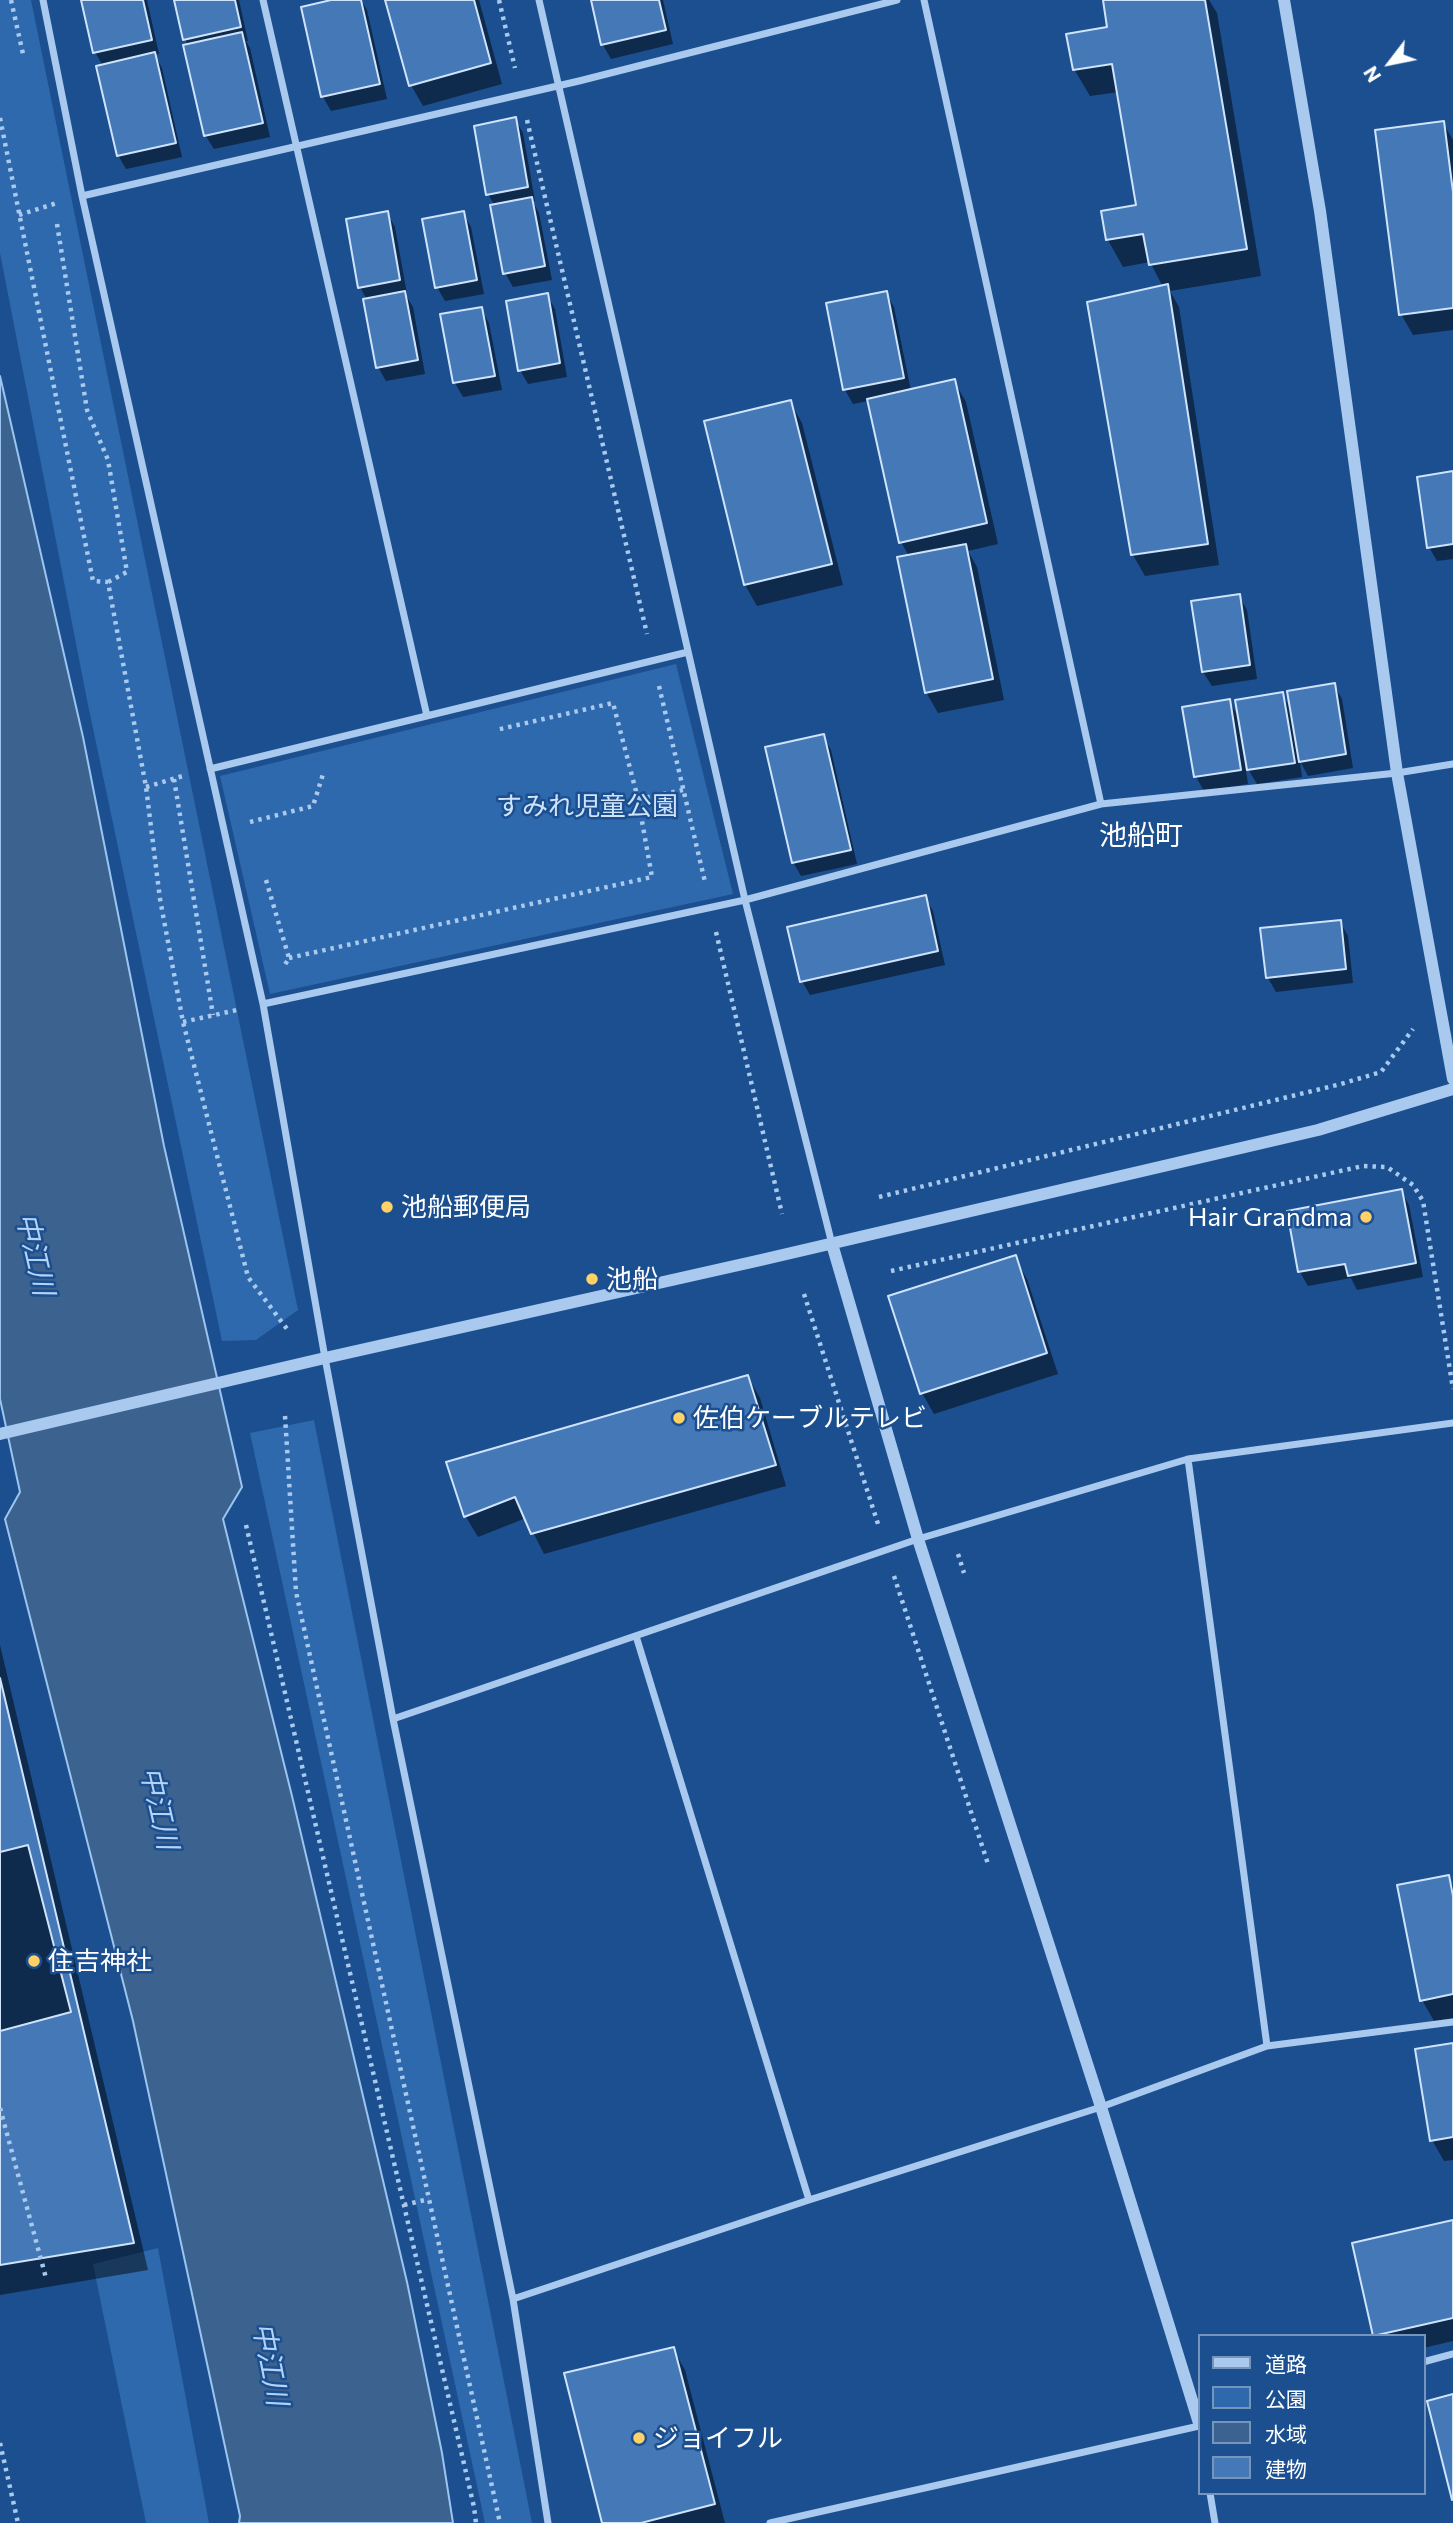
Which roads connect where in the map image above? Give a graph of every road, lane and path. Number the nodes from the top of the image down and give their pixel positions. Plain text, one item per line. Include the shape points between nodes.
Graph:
1 (43, 0) edge
2 (263, 0) edge
3 (499, 0) edge
4 (539, 0) edge
5 (897, 0) edge
6 (924, 0) edge
7 (1284, 0) edge
8 (559, 86) junction
9 (521, 95) junction
10 (0, 118) edge
11 (297, 147) junction
12 (82, 196) junction
13 (19, 215) junction
14 (56, 218) dead end
15 (108, 582) junction
16 (688, 652) junction
17 (653, 661) junction
18 (426, 716) junction
19 (486, 733) dead end
20 (1453, 764) edge
21 (335, 768) dead end
22 (211, 769) junction
23 (1397, 773) junction
24 (174, 779) junction
25 (146, 787) junction
26 (683, 790) junction
27 (638, 799) junction
28 (1101, 804) junction
29 (253, 834) dead end
30 (264, 871) dead end
31 (745, 900) junction
32 (710, 907) junction
33 (263, 1004) junction
34 (213, 1015) junction
35 (183, 1022) junction
36 (1413, 1029) dead end
37 (1453, 1079) edge
38 (1453, 1089) edge
39 (879, 1197) dead end
40 (782, 1214) dead end
41 (832, 1244) junction
42 (891, 1271) dead end
43 (804, 1294) dead end
44 (287, 1329) dead end
45 (325, 1358) junction
46 (1453, 1389) edge
47 (285, 1416) dead end
48 (1453, 1423) edge
49 (0, 1434) edge
50 (1188, 1459) junction
51 (246, 1525) dead end
52 (918, 1539) junction
53 (886, 1550) junction
54 (636, 1636) junction
55 (393, 1719) junction
56 (989, 1867) dead end
57 (1453, 2022) edge
58 (1268, 2046) junction
59 (1101, 2107) junction
60 (0, 2108) edge
61 (429, 2199) junction
62 (809, 2200) junction
63 (404, 2205) junction
64 (46, 2278) dead end
65 (513, 2299) junction
66 (1453, 2354) edge
67 (1425, 2361) edge
68 (1198, 2422) edge
69 (1198, 2425) edge
70 (0, 2443) edge
71 (1210, 2495) edge
72 (811, 2519) edge
73 (18, 2523) edge
74 (476, 2523) edge
75 (500, 2523) edge
76 (548, 2523) edge
77 (770, 2523) edge
78 (1215, 2523) edge

1 - 12 street
2 - 11 street
3 - 9 path
4 - 8 street
5 - 8 street
6 - 28 street
7 - 23 street via 1320,211
8 - 9 street
8 - 16 street
9 - 11 street
9 - 17 path
10 - 13 path
11 - 12 street
11 - 18 street
12 - 13 path
12 - 22 street
13 - 15 path via 93,581
14 - 15 path via 88,410 108,460 127,572
15 - 25 path
16 - 17 street
16 - 31 street
17 - 18 street
17 - 26 path
18 - 22 street
19 - 27 path via 613,703
20 - 23 street
21 - 29 path via 322,771 313,806 249,822
22 - 24 path
22 - 33 street
23 - 28 street
23 - 37 street
24 - 25 path
24 - 34 path
25 - 35 path via 160,899
26 - 27 path
26 - 32 path
27 - 30 path via 652,877 289,958
28 - 31 street
31 - 32 street
31 - 41 street
32 - 33 street
32 - 40 path
33 - 34 path
33 - 45 street
34 - 35 path
35 - 44 path via 248,1277
36 - 39 path via 1381,1072
38 - 41 street via 1318,1130
41 - 45 street
41 - 52 street
42 - 46 path via 1363,1166 1387,1167 1413,1185 1423,1201
43 - 53 path
45 - 49 street
45 - 55 street
47 - 61 path via 296,1592
48 - 50 street
50 - 52 street
50 - 58 street
51 - 63 path
52 - 53 street
52 - 59 street
53 - 54 street
53 - 56 path
54 - 55 street
54 - 62 street
55 - 65 street
57 - 58 street
58 - 59 street
59 - 62 street
59 - 68 street
60 - 64 path
61 - 63 path
61 - 75 path
62 - 65 street
63 - 74 path
65 - 76 street
66 - 67 street
69 - 72 street
70 - 73 path
71 - 78 street
72 - 77 street

